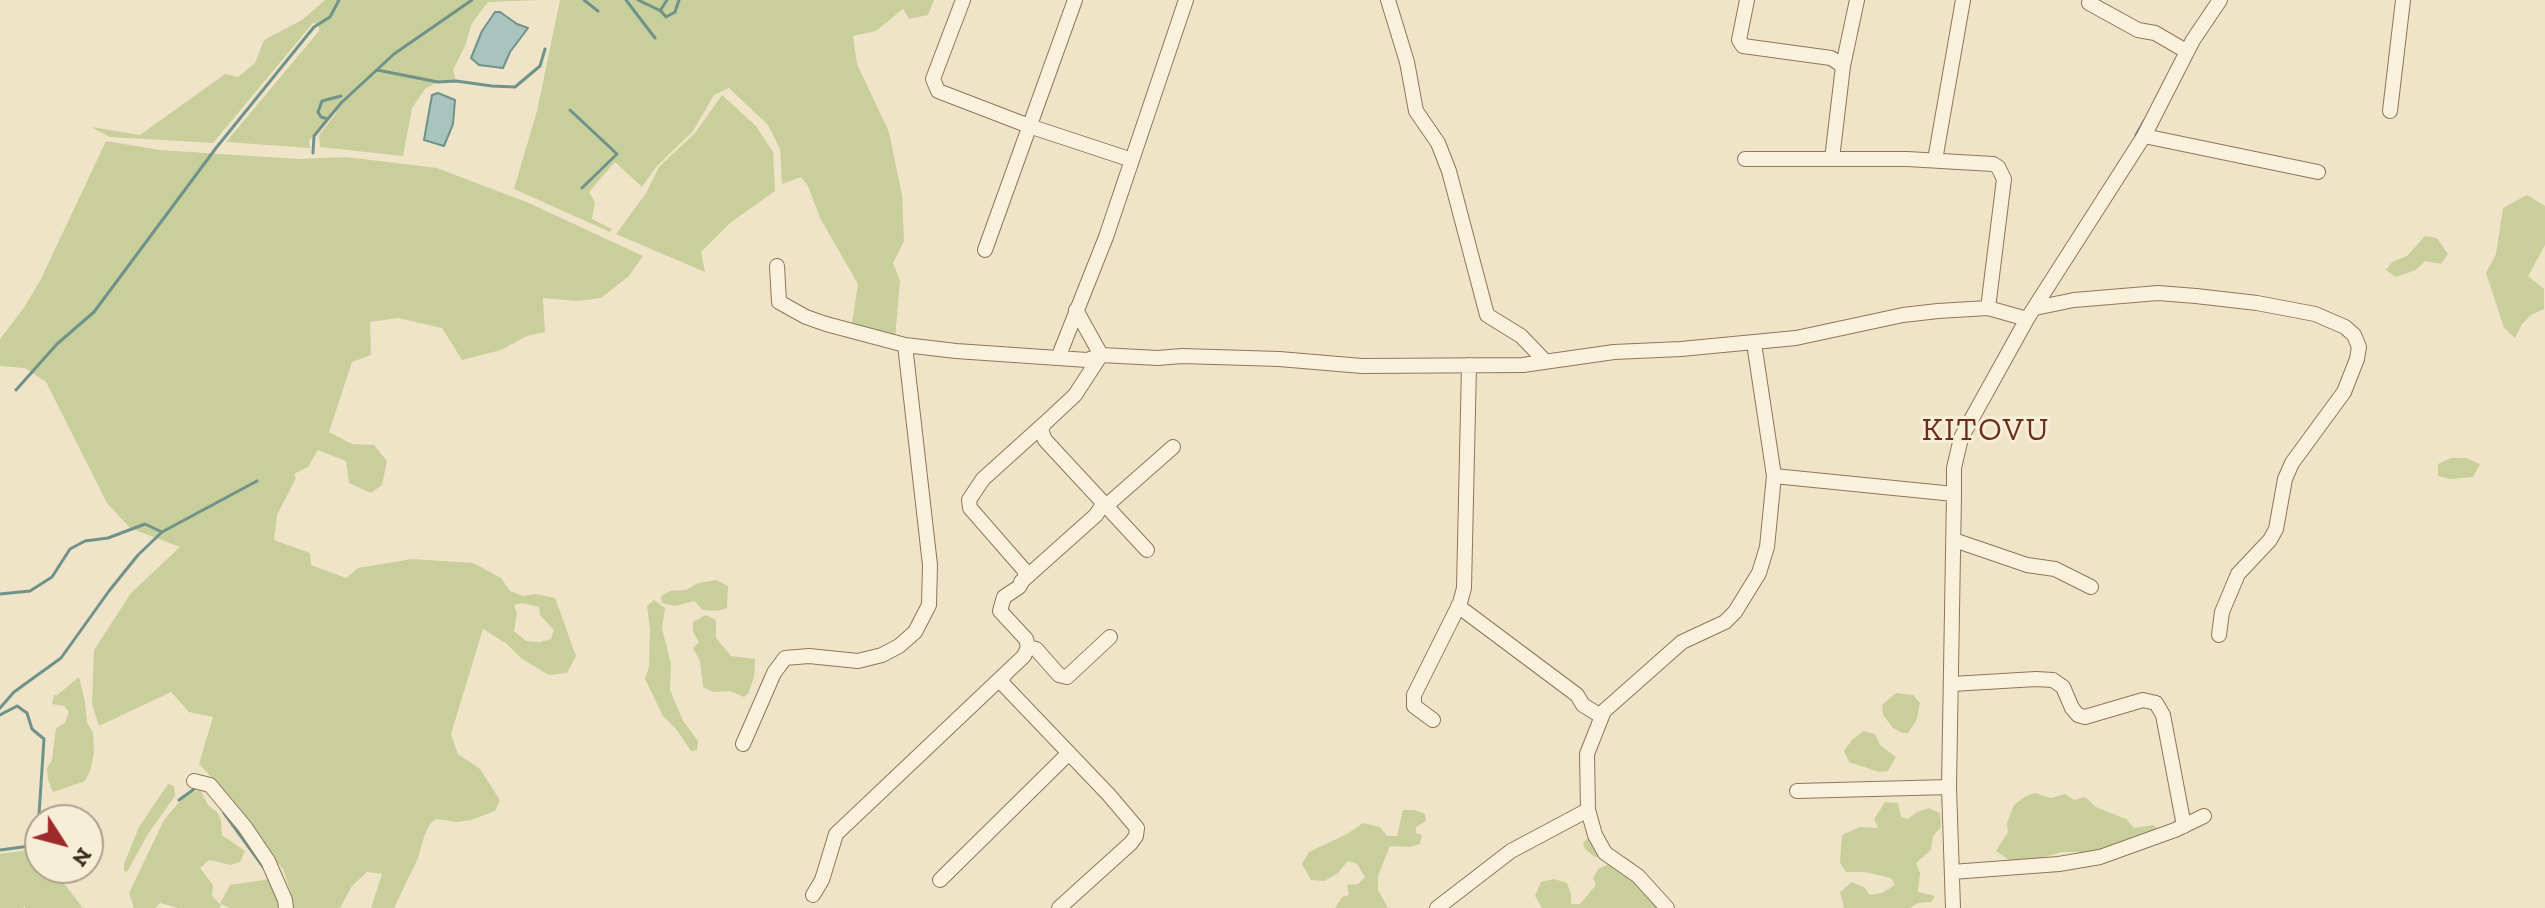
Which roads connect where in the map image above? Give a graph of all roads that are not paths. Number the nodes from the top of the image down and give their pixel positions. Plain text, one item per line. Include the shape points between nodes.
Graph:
1 (963, 0) edge
2 (1075, 0) edge
3 (1186, 0) edge
4 (1388, 0) edge
5 (1747, 0) edge
6 (1857, 0) edge
7 (1963, 0) edge
8 (2219, 0) edge
9 (2403, 0) edge
10 (2089, 3) dead end
11 (2186, 51) junction
12 (1843, 66) junction
13 (2390, 111) dead end
14 (1029, 126) junction
15 (2144, 136) junction
16 (1745, 159) dead end
17 (1832, 159) junction
18 (1132, 160) junction
19 (1935, 160) junction
20 (2318, 172) dead end
21 (985, 250) dead end
22 (777, 266) dead end
23 (1988, 308) junction
24 (1076, 310) junction
25 (2031, 313) junction
26 (1754, 343) junction
27 (905, 345) junction
28 (1101, 355) junction
29 (1058, 358) junction
30 (1545, 361) junction
31 (1469, 365) junction
32 (1044, 424) junction
33 (1173, 447) dead end
34 (1774, 476) junction
35 (1954, 494) junction
36 (1104, 503) junction
37 (1954, 540) junction
38 (1147, 550) dead end
39 (1021, 583) junction
40 (2091, 587) dead end
41 (1458, 606) junction
42 (2219, 635) dead end
43 (1110, 637) dead end
44 (1028, 647) junction
45 (1004, 675) junction
46 (1952, 684) junction
47 (1601, 716) junction
48 (1433, 720) dead end
49 (743, 744) dead end
50 (1069, 753) junction
51 (194, 781) dead end
52 (1949, 787) junction
53 (1797, 791) dead end
54 (1588, 810) junction
55 (2204, 816) dead end
56 (2184, 826) junction
57 (1952, 872) junction
58 (940, 880) dead end
59 (813, 895) dead end
60 (286, 908) edge
61 (1059, 908) edge
62 (1437, 908) edge
63 (1667, 908) edge
64 (1953, 908) edge

1 - 14 street via 933,79 935,87
2 - 14 street
3 - 18 street
4 - 30 street via 1416,111 1449,171 1487,315 1521,336
5 - 12 street via 1740,28 1743,46 1831,58
6 - 12 street
7 - 19 street
8 - 11 street
9 - 13 street
10 - 11 street
11 - 15 street
12 - 17 street
14 - 18 street
14 - 21 street
15 - 20 street
15 - 25 street
16 - 17 street
17 - 19 street
18 - 24 street
19 - 23 street via 1993,164 2002,172
22 - 27 street via 777,299 782,304 826,324
23 - 25 street
23 - 26 street via 1903,315
24 - 28 street
24 - 29 street
25 - 35 street via 1961,438
25 - 42 street via 2074,300 2158,293 2315,314 2354,335 2357,359 2344,392 2292,463 2276,529 2238,574
26 - 30 street
26 - 34 street
27 - 29 street
27 - 49 street via 930,565 929,605 915,632 882,655 858,661 785,658
28 - 29 street via 1087,360
28 - 31 street
28 - 32 street via 1075,395
30 - 31 street
31 - 41 street via 1464,588
32 - 36 street via 1045,440
32 - 39 street via 983,479 969,500 970,508 1025,571
33 - 36 street
34 - 35 street
34 - 47 street via 1767,547 1759,573 1735,612 1666,654
35 - 37 street
36 - 38 street
36 - 39 street
37 - 40 street via 2055,569
37 - 46 street
39 - 44 street via 1004,597 1000,611
41 - 47 street
41 - 48 street via 1414,695 1414,706
43 - 44 street via 1067,677
44 - 45 street
45 - 50 street via 1002,683
45 - 59 street via 836,834
46 - 52 street
46 - 56 street via 2053,680 2085,717 2143,700 2156,703 2163,715
47 - 54 street via 1587,754
50 - 58 street
50 - 61 street via 1137,828 1131,843
51 - 60 street via 210,785 245,827 268,861
52 - 53 street
52 - 57 street
54 - 62 street via 1511,851
54 - 63 street via 1605,853 1638,876
55 - 56 street
56 - 57 street via 2100,857
57 - 64 street

